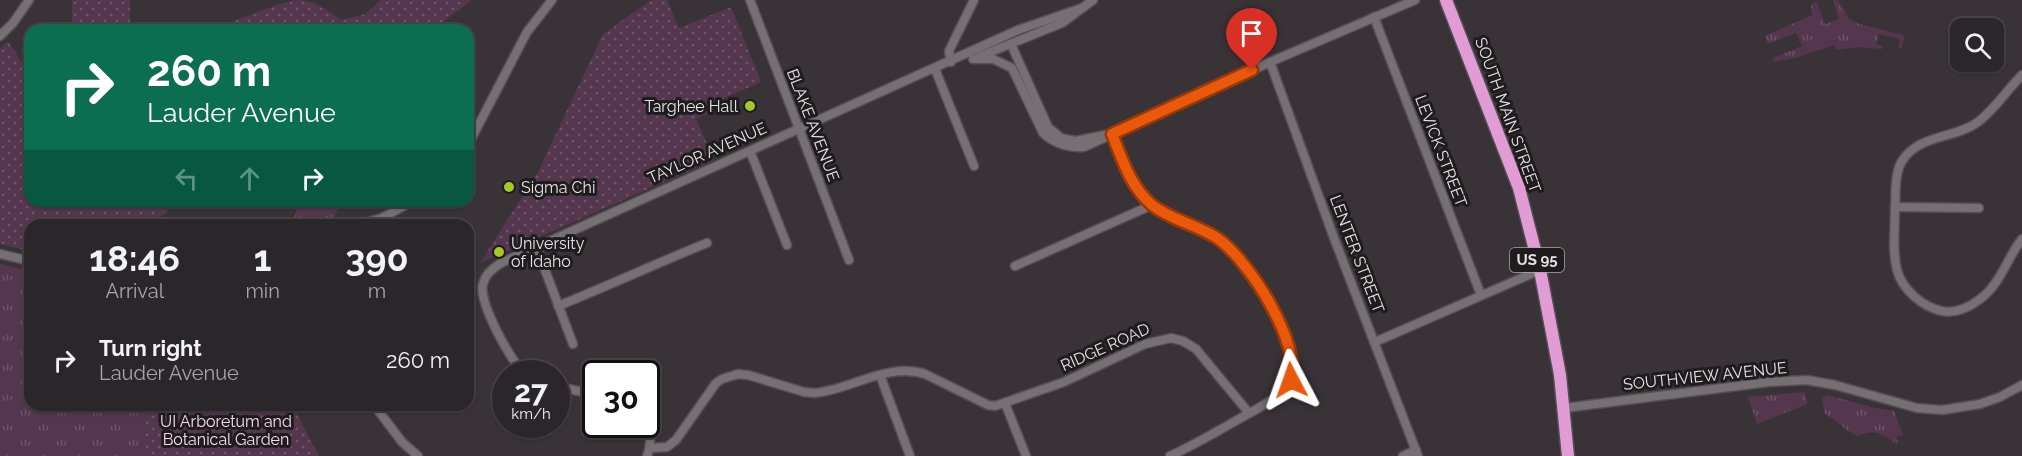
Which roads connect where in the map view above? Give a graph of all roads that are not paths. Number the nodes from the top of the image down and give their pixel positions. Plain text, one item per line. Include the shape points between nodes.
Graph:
1 (29, 0) edge
2 (552, 0) edge
3 (750, 0) edge
4 (974, 0) edge
5 (1093, 0) edge
6 (1415, 0) edge
7 (1446, 0) edge
8 (1082, 8) junction
9 (1374, 17) junction
10 (0, 36) edge
11 (991, 43) junction
12 (1011, 44) junction
13 (973, 58) junction
14 (951, 62) junction
15 (1270, 62) junction
16 (935, 69) junction
17 (2022, 75) edge
18 (798, 129) junction
19 (474, 134) edge
20 (1112, 134) junction
21 (750, 151) junction
22 (974, 166) dead end
23 (1152, 205) junction
24 (402, 207) edge
25 (1895, 207) junction
26 (1979, 208) dead end
27 (379, 219) edge
28 (2022, 239) edge
29 (707, 243) dead end
30 (787, 245) dead end
31 (536, 246) junction
32 (0, 254) edge
33 (24, 260) edge
34 (849, 260) dead end
35 (1016, 267) dead end
36 (1540, 270) junction
37 (1481, 295) junction
38 (558, 306) junction
39 (1375, 342) junction
40 (573, 344) dead end
41 (513, 360) edge
42 (880, 375) junction
43 (2022, 385) edge
44 (1005, 403) junction
45 (1564, 408) junction
46 (379, 411) edge
47 (1249, 413) junction
48 (649, 452) edge
49 (1417, 453) edge
50 (418, 456) edge
51 (910, 456) edge
52 (1026, 456) edge
53 (1170, 456) edge
54 (1402, 456) edge
55 (1568, 456) edge

1 - 10 street
2 - 19 street via 527,32
3 - 18 street, BLAKE AVENUE
4 - 14 street via 949,51
5 - 8 street, TAYLOR AVENUE
6 - 9 street
7 - 36 highway, SOUTH MAIN STREET / US 95 via 1519,188
8 - 11 street, TAYLOR AVENUE
8 - 12 street, TAYLOR AVENUE via 1062,22
9 - 15 street
9 - 37 street, LEVICK STREET
11 - 12 street, TAYLOR AVENUE
11 - 14 street, TAYLOR AVENUE
12 - 13 street, TAYLOR AVENUE
12 - 20 street via 1048,127 1061,138 1076,141
13 - 14 street, TAYLOR AVENUE
13 - 20 street via 993,59 1011,68 1043,133 1051,140 1073,148 1084,147
14 - 16 street, TAYLOR AVENUE
15 - 20 street
15 - 39 street, LENTER STREET
16 - 18 street, TAYLOR AVENUE
16 - 22 street
17 - 25 street via 1977,123 1911,150 1898,167
18 - 21 street, TAYLOR AVENUE
18 - 34 street, BLAKE AVENUE
20 - 23 street via 1128,174
21 - 30 street
21 - 31 street, TAYLOR AVENUE
23 - 35 street
23 - 47 street via 1231,249 1256,280 1274,312 1288,345 1293,373 1282,392
24 - 27 street
25 - 26 street
25 - 28 street via 1899,276 1907,291 1942,311 1964,308 1981,299 1993,288
29 - 38 street
31 - 38 street
31 - 41 street, TAYLOR AVENUE via 492,269 483,283 486,304
32 - 33 street
36 - 37 street
36 - 45 highway, SOUTH MAIN STREET / US 95
37 - 39 street
38 - 40 street
39 - 49 street, LENTER STREET
42 - 44 street, RIDGE ROAD via 915,370 988,405
42 - 48 street, RIDGE ROAD via 814,393 748,375 729,376 716,383 672,443
42 - 51 street
43 - 45 street, SOUTHVIEW AVENUE via 1980,404 1942,410 1917,408 1808,380
44 - 47 street, RIDGE ROAD via 1064,382 1145,344 1171,338 1196,349
44 - 52 street
45 - 55 highway, SOUTH MAIN STREET / US 95
46 - 50 street
47 - 53 street
49 - 54 street

